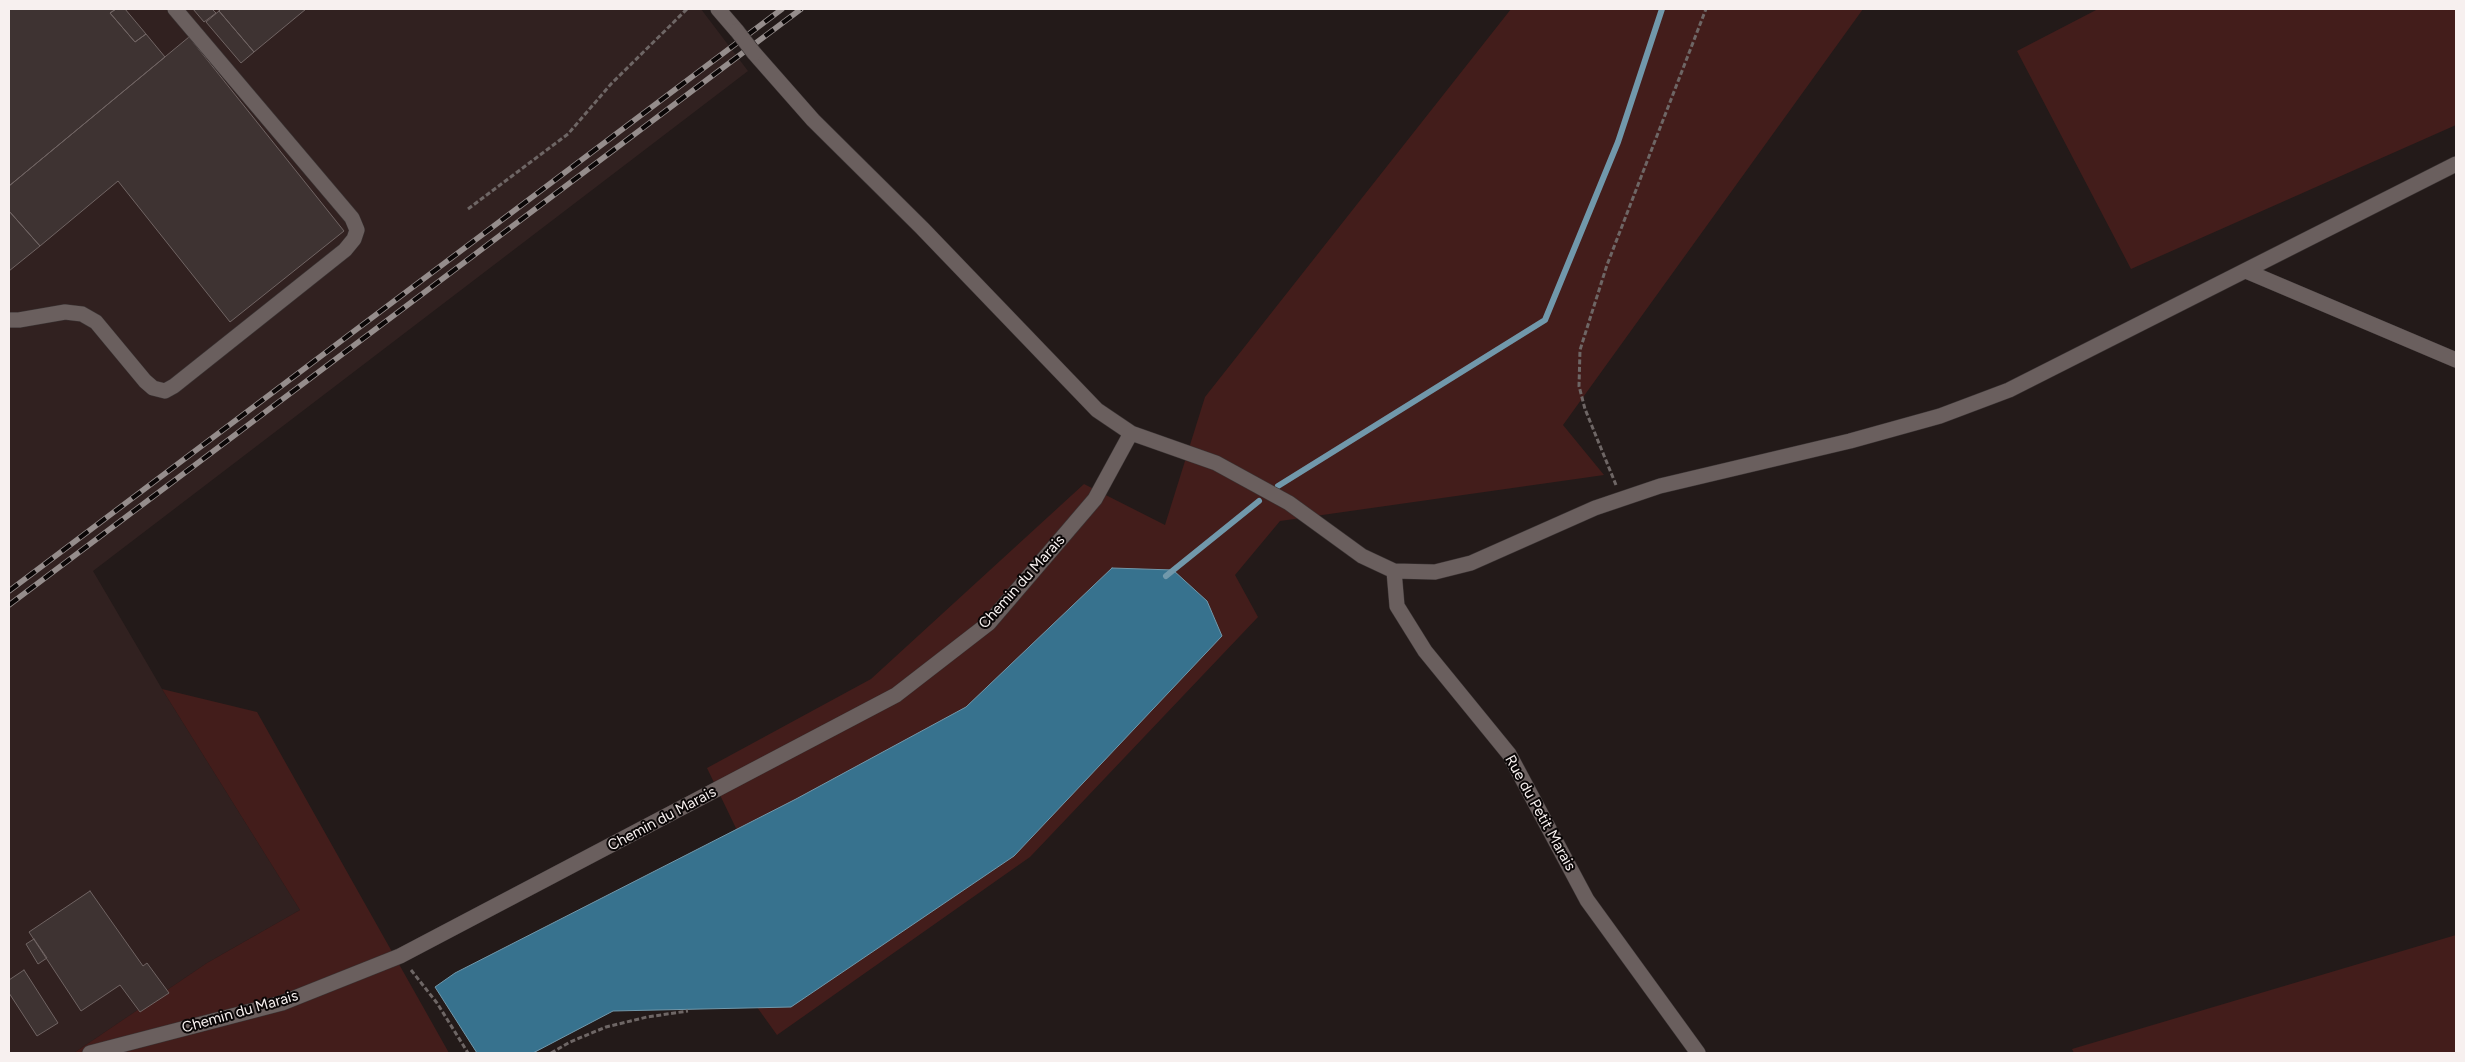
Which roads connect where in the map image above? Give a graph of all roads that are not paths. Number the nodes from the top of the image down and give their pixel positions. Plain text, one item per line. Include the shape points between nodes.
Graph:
1 (175, 9) edge
2 (718, 9) edge
3 (2456, 164) edge
4 (2246, 271) junction
5 (9, 320) edge
6 (2456, 360) edge
7 (1131, 433) junction
8 (1394, 571) junction
9 (90, 1053) edge
10 (1698, 1053) edge

1 - 5 street via 352,218 357,230 354,239 165,390 153,388 145,381 96,322 82,314 66,312
2 - 7 street, bridge via 813,120 1097,410
3 - 4 street
4 - 6 street
4 - 8 street via 2009,390 1940,416 1660,486 1594,508 1471,563 1435,572
7 - 8 street via 1216,463 1289,503 1362,556
7 - 9 street, Chemin du Marais via 1095,499 989,623 896,695 400,956 282,1003
8 - 10 street, Rue du Petit Marais via 1397,606 1425,651 1509,754 1588,900

